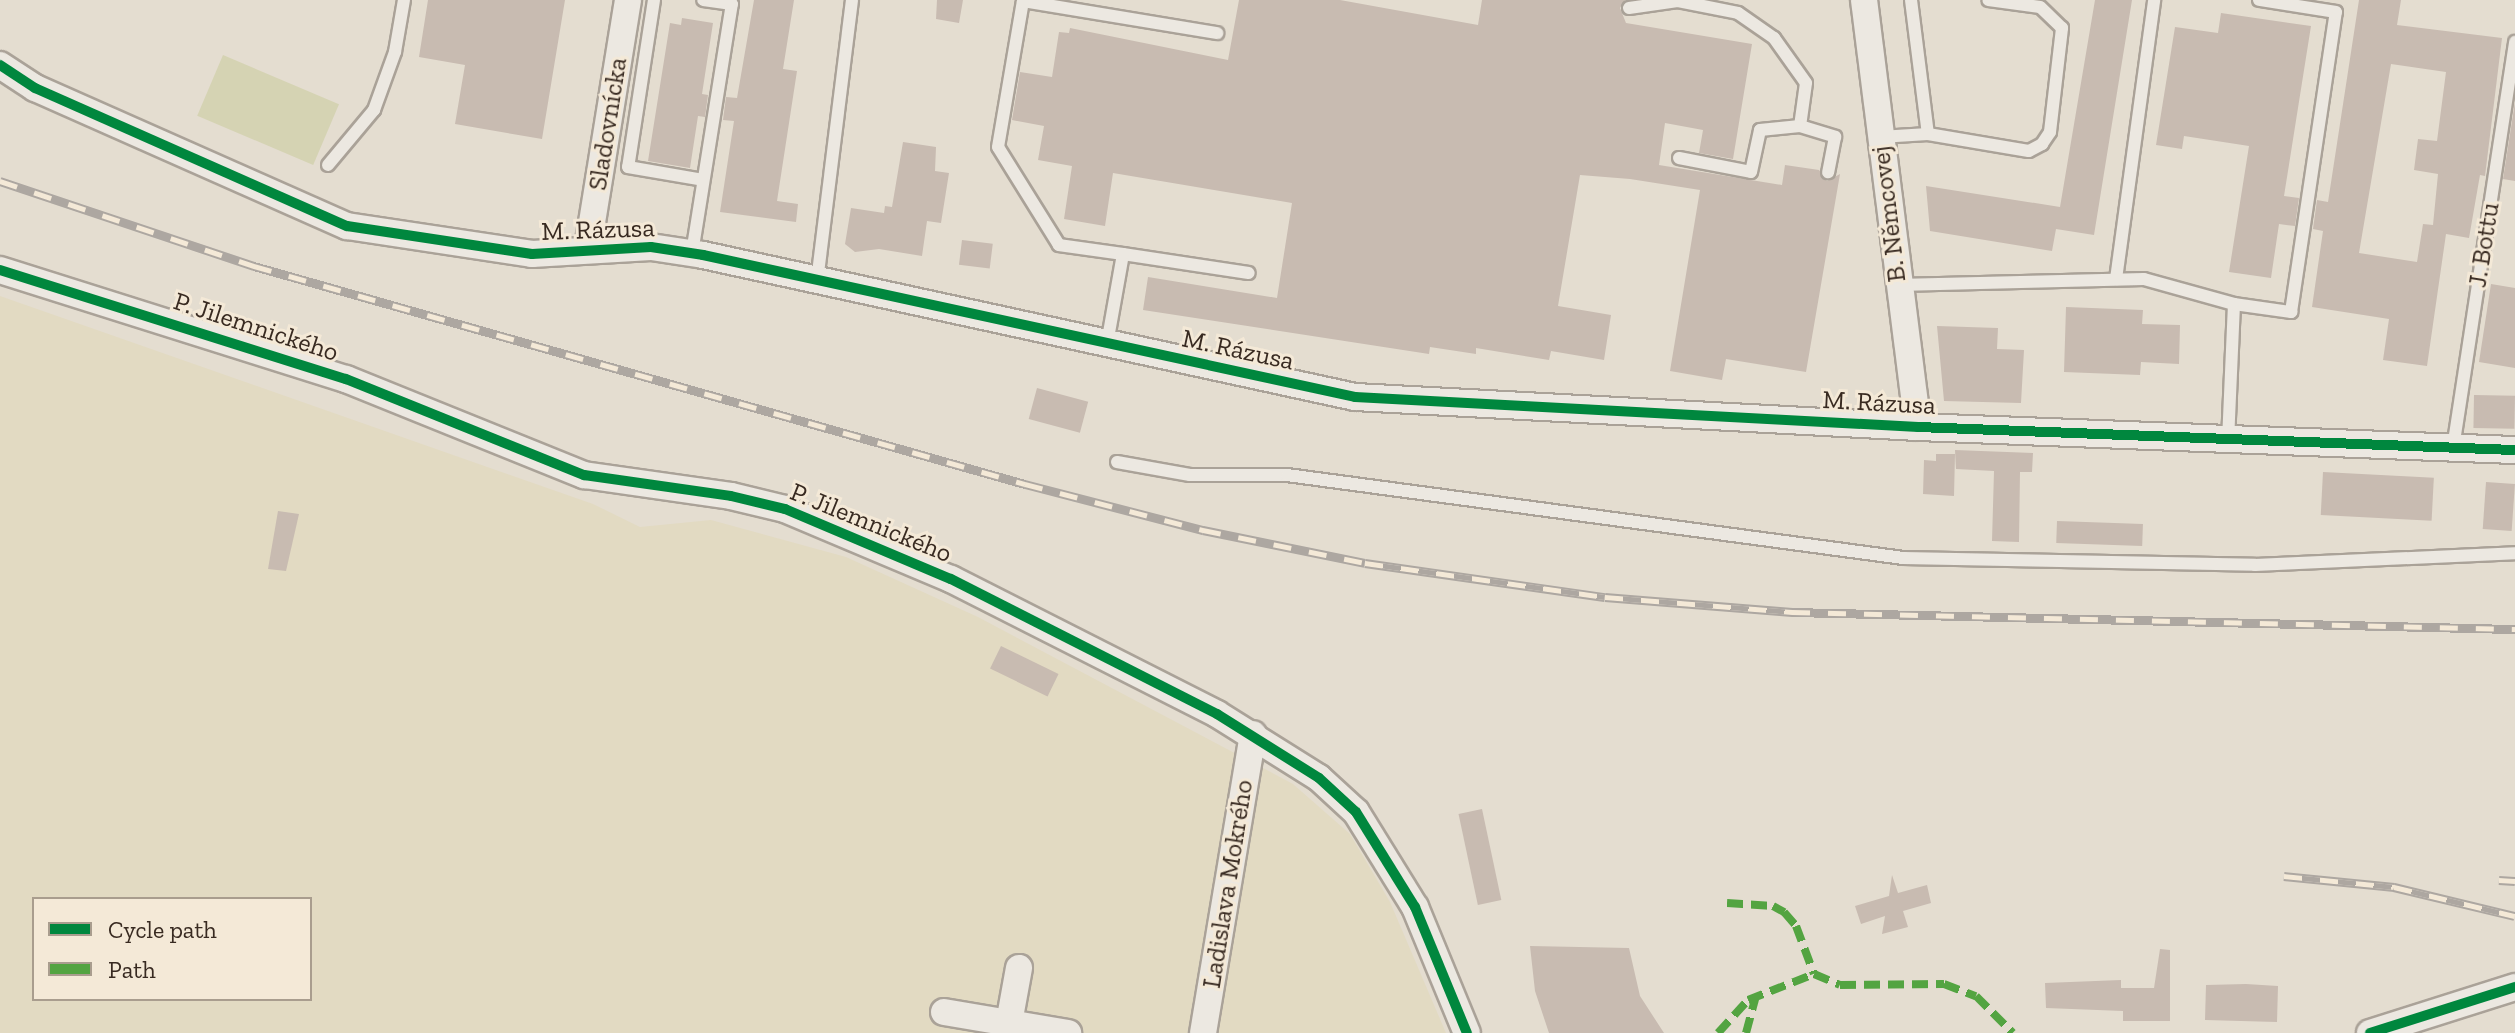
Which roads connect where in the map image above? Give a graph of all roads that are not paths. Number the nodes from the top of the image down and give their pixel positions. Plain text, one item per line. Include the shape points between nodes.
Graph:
1 (404, 0) edge
2 (628, 0) edge
3 (654, 0) edge
4 (703, 0) edge
5 (852, 0) edge
6 (1864, 0) edge
7 (1911, 0) edge
8 (1988, 0) edge
9 (2154, 0) edge
10 (2259, 0) edge
11 (1738, 6) edge
12 (1629, 8) dead end
13 (1217, 33) dead end
14 (2515, 42) edge
15 (0, 65) edge
16 (1800, 126) junction
17 (1928, 134) junction
18 (1880, 137) junction
19 (1679, 158) dead end
20 (328, 165) dead end
21 (1828, 172) dead end
22 (703, 180) junction
23 (588, 247) junction
24 (692, 253) junction
25 (1123, 254) junction
26 (0, 270) edge
27 (1249, 273) dead end
28 (2116, 279) junction
29 (817, 281) junction
30 (1897, 285) junction
31 (2234, 304) junction
32 (1107, 344) junction
33 (1918, 427) junction
34 (2228, 441) junction
35 (2453, 448) junction
36 (2515, 450) edge
37 (1117, 462) dead end
38 (2515, 553) edge
39 (1253, 734) junction
40 (1019, 968) dead end
41 (2515, 987) edge
42 (944, 1012) dead end
43 (1009, 1023) junction
44 (1068, 1033) edge
45 (1203, 1033) edge
46 (1467, 1033) edge
47 (2370, 1033) edge

1 - 20 lane via 395,52 374,110
2 - 23 street, Sladovnícka
3 - 22 lane via 628,167
4 - 22 lane via 732,4
5 - 29 lane
6 - 18 street, B. Němcovej
7 - 17 lane
8 - 17 lane via 2040,7 2062,28 2050,132 2029,151
9 - 28 lane
10 - 31 lane via 2336,12 2291,312
11 - 12 lane via 1678,1
11 - 16 lane via 1774,38 1806,83
13 - 25 lane via 1023,1 998,147 1059,245
14 - 35 lane, J. Bottu
15 - 23 street, M. Rázusa via 49,95 347,226 505,252
16 - 19 lane via 1760,130 1751,172
16 - 21 lane via 1835,137
17 - 18 lane
18 - 30 street, B. Němcovej
22 - 24 lane
23 - 24 street, M. Rázusa
24 - 29 street, M. Rázusa
25 - 27 lane
25 - 32 lane
26 - 39 street, P. Jilemnického via 346,379 584,475 785,509 951,579
28 - 30 lane
28 - 31 lane via 2144,279
29 - 32 street, M. Rázusa
30 - 33 street, B. Němcovej
31 - 34 lane
32 - 33 street, M. Rázusa via 1355,397
33 - 34 street, M. Rázusa
34 - 35 street, M. Rázusa
35 - 36 street, M. Rázusa
37 - 38 lane via 1190,475 1287,475 1903,558 2255,565
39 - 45 street, Ladislava Mokrého
39 - 46 street, P. Jilemnického via 1319,778 1379,842 1415,907
40 - 43 street
41 - 47 street
42 - 43 street
43 - 44 street

